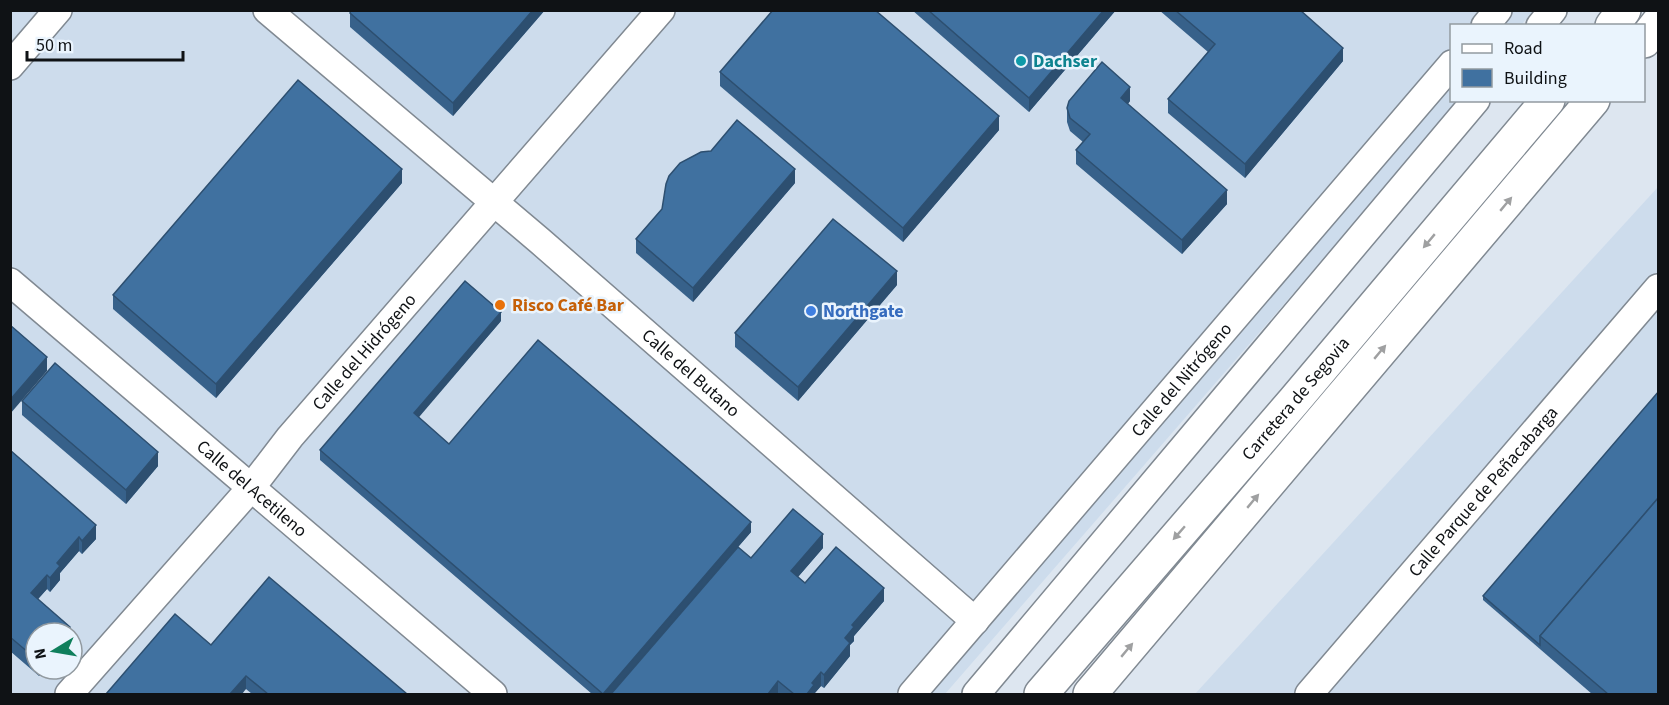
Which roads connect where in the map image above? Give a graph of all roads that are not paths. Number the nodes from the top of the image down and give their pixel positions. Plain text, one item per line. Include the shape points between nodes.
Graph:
1 (58, 10) edge
2 (267, 10) edge
3 (661, 10) edge
4 (1498, 10) edge
5 (1553, 10) edge
6 (1624, 10) edge
7 (1659, 23) edge
8 (1487, 24) edge
9 (1542, 24) edge
10 (1614, 24) edge
11 (1645, 40) edge
12 (10, 66) edge
13 (1450, 66) edge
14 (1474, 102) edge
15 (1546, 102) edge
16 (1591, 102) edge
17 (493, 202) junction
18 (10, 282) edge
19 (1659, 288) edge
20 (250, 489) junction
21 (975, 621) junction
22 (69, 694) edge
23 (493, 694) edge
24 (912, 694) edge
25 (976, 694) edge
26 (1041, 694) edge
27 (1090, 694) edge
28 (1309, 694) edge

1 - 12 street
2 - 17 street, Calle del Butano
3 - 17 street, Calle del Hidrógeno
4 - 8 street
5 - 9 street
6 - 10 highway
7 - 11 highway
13 - 21 street, Calle del Nitrógeno
14 - 25 street
15 -> 26 highway, Carretera de Segovia
27 -> 16 highway, Carretera de Segovia
17 - 20 street, Calle del Hidrógeno via 290,437
17 - 21 street, Calle del Butano
18 - 20 street, Calle del Acetileno
19 - 28 street, Calle Parque de Peñacabarga
20 - 22 street, Calle del Hidrógeno
20 - 23 street, Calle del Acetileno
21 - 24 street, Calle del Nitrógeno

